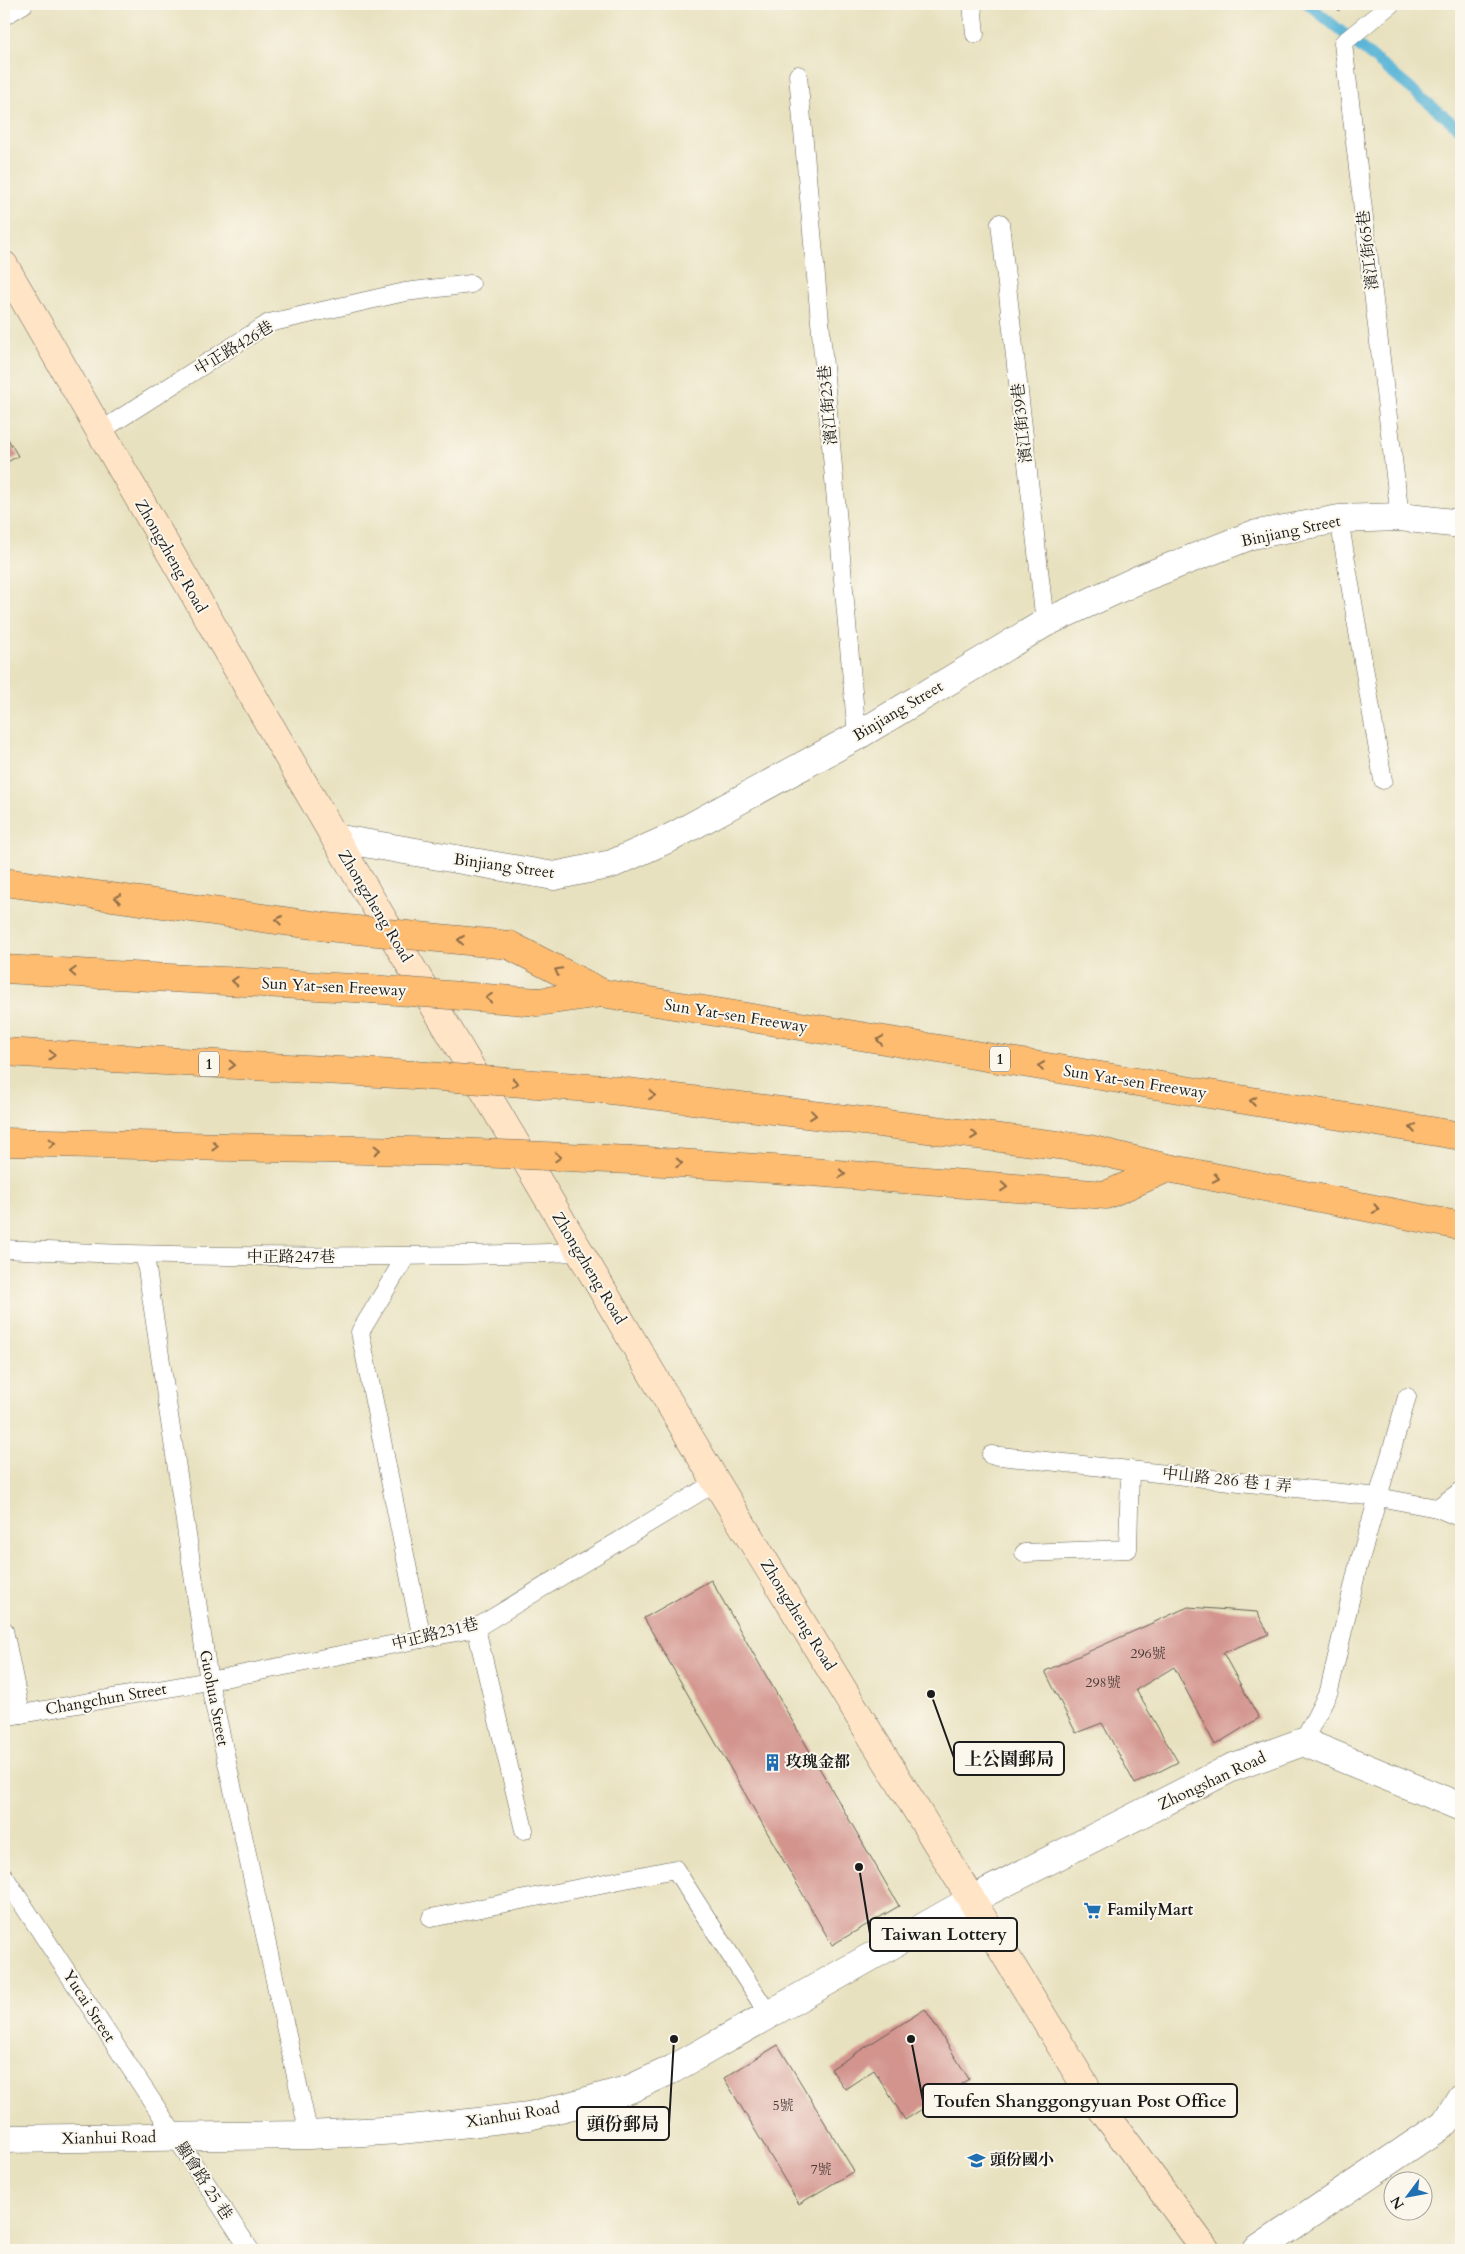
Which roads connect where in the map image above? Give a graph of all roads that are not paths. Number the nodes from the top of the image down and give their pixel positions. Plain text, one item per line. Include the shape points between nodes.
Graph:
1 (24, 4) edge
2 (972, 4) edge
3 (1391, 4) edge
4 (4, 16) edge
5 (975, 34) dead end
6 (798, 75) dead end
7 (1000, 223) dead end
8 (4, 265) edge
9 (471, 284) dead end
10 (99, 432) junction
11 (1400, 518) junction
12 (1339, 519) junction
13 (1461, 524) edge
14 (1044, 623) junction
15 (857, 736) junction
16 (1383, 780) dead end
17 (335, 838) junction
18 (4, 882) edge
19 (4, 969) edge
20 (602, 993) junction
21 (4, 1052) edge
22 (1461, 1136) edge
23 (4, 1142) edge
24 (1168, 1168) junction
25 (1461, 1226) edge
26 (4, 1250) edge
27 (579, 1252) junction
28 (145, 1256) junction
29 (404, 1258) junction
30 (1407, 1397) dead end
31 (991, 1455) dead end
32 (1130, 1470) junction
33 (716, 1482) junction
34 (1461, 1491) edge
35 (1378, 1497) junction
36 (1437, 1508) junction
37 (1461, 1518) edge
38 (1024, 1553) dead end
39 (476, 1628) junction
40 (4, 1630) edge
41 (422, 1639) junction
42 (209, 1681) junction
43 (12, 1715) edge
44 (1303, 1742) junction
45 (1461, 1807) edge
46 (524, 1830) dead end
47 (4, 1876) edge
48 (971, 1900) junction
49 (431, 1918) dead end
50 (768, 2015) junction
51 (1461, 2097) edge
52 (309, 2135) junction
53 (175, 2137) junction
54 (4, 2139) edge
55 (250, 2250) edge
56 (1206, 2250) edge
57 (1257, 2250) edge

1 - 4 lane
2 - 5 lane
3 - 11 lane, 濱江街65巷 via 1344,43
6 - 15 lane, 濱江街23巷
7 - 14 lane, 濱江街39巷
8 - 10 main road, Zhongzheng Road
9 - 10 lane, 中正路426巷 via 405,292 269,323
10 - 17 main road, Zhongzheng Road
11 - 12 street, Binjiang Street
11 - 13 street, Binjiang Street
12 - 14 street, Binjiang Street via 1252,536 1142,578
12 - 16 lane
14 - 15 street, Binjiang Street
15 - 17 street, Binjiang Street via 672,838 612,864 554,876
17 - 27 main road, Zhongzheng Road
20 -> 18 highway, bridge via 509,945 327,927
20 -> 19 highway, Sun Yat-sen Freeway / 1, bridge via 538,1002 371,989
22 -> 20 highway, Sun Yat-sen Freeway / 1
21 -> 24 highway, 1, bridge via 604,1089 1090,1149
23 -> 24 highway, bridge via 457,1152 631,1160 1106,1195
24 -> 25 highway, 1
26 - 28 lane, 中正路247巷
27 - 29 lane, 中正路247巷
27 - 33 main road, Zhongzheng Road
28 - 29 lane, 中正路247巷
28 - 42 lane, Guohua Street
29 - 41 lane via 360,1332
30 - 35 lane
31 - 32 lane, 中山路 286 巷 1 弄
32 - 35 lane, 中山路 286 巷 1 弄
32 - 38 lane via 1128,1550
33 - 39 lane, 中正路231巷
33 - 48 main road, Zhongzheng Road
34 - 36 lane
35 - 36 lane, 中山路 286 巷 1 弄
35 - 44 lane via 1329,1691
36 - 37 lane, 中山路 286 巷 1 弄
39 - 41 lane, 中正路231巷
39 - 46 lane
40 - 43 lane
41 - 42 lane, 中正路231巷
42 - 43 lane, Changchun Street
42 - 52 lane, Guohua Street
44 - 45 street
44 - 48 street, Zhongshan Road via 1231,1768
47 - 53 lane, Yucai Street
48 - 50 street, Xianhui Road
48 - 56 main road, Zhongzheng Road via 1089,2092
49 - 50 lane via 675,1869
50 - 52 street, Xianhui Road via 673,2069 630,2089 569,2106 529,2116 469,2123
51 - 57 street via 1446,2123
52 - 53 street, Xianhui Road
53 - 54 street, Xianhui Road
53 - 55 lane, 顯會路 25 巷

